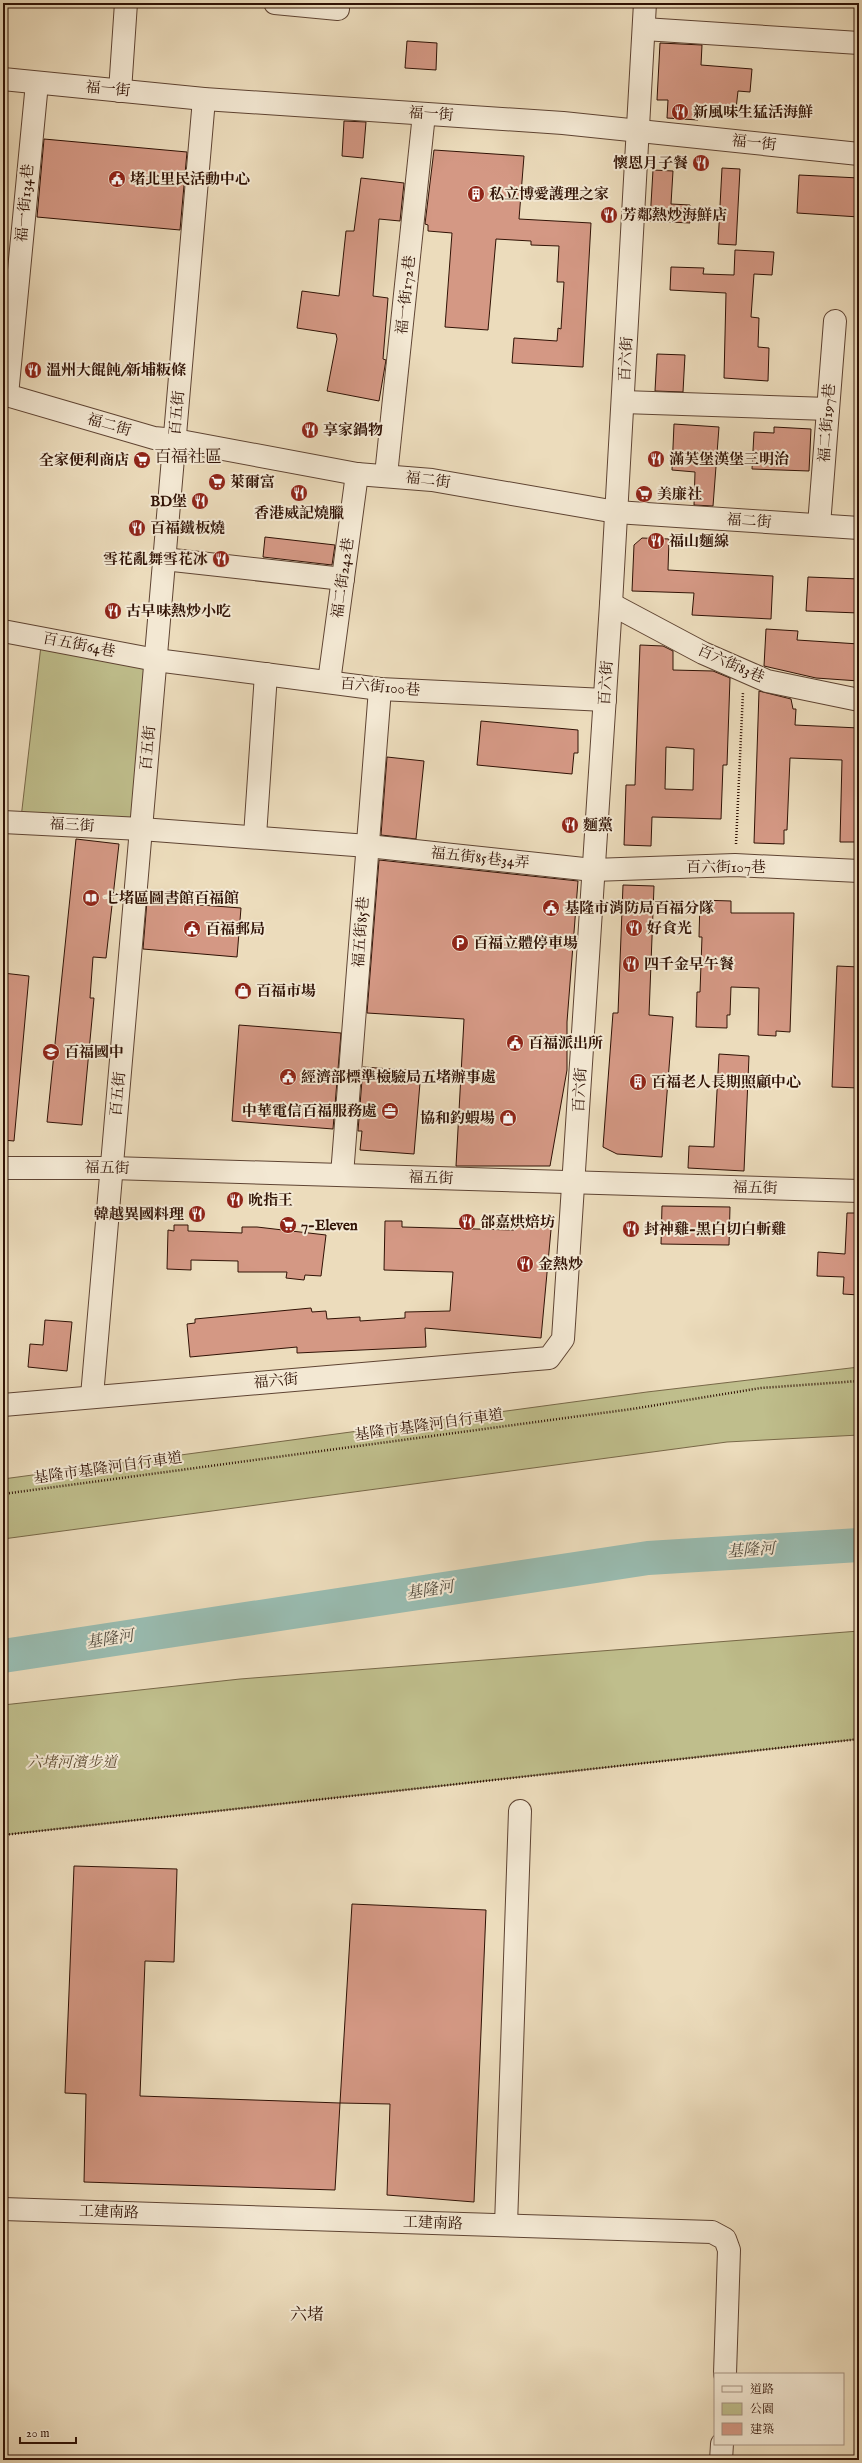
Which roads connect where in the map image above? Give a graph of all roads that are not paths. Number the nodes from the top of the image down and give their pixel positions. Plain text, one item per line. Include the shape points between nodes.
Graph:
1 (126, 3) edge
2 (275, 3) edge
3 (645, 3) edge
4 (338, 9) dead end
5 (644, 28) junction
6 (859, 44) edge
7 (3, 80) edge
8 (37, 83) junction
9 (120, 91) junction
10 (204, 99) junction
11 (424, 114) junction
12 (639, 132) junction
13 (859, 154) edge
14 (835, 321) dead end
15 (5, 395) edge
16 (623, 402) junction
17 (828, 409) junction
18 (174, 440) junction
19 (357, 474) junction
20 (386, 475) junction
21 (616, 512) junction
22 (819, 525) junction
23 (859, 528) edge
24 (164, 559) junction
25 (343, 579) junction
26 (611, 604) junction
27 (3, 631) edge
28 (156, 660) junction
29 (266, 674) junction
30 (329, 682) junction
31 (380, 689) junction
32 (605, 700) junction
33 (859, 700) edge
34 (3, 822) edge
35 (141, 829) junction
36 (255, 836) junction
37 (368, 846) junction
38 (593, 870) junction
39 (859, 871) edge
40 (3, 1168) edge
41 (112, 1168) junction
42 (342, 1175) junction
43 (574, 1184) junction
44 (859, 1191) edge
45 (549, 1358) joint
46 (92, 1396) junction
47 (3, 1405) edge
48 (520, 1811) dead end
49 (3, 2209) edge
50 (506, 2226) junction
51 (725, 2373) edge
52 (722, 2445) edge
53 (721, 2460) edge

1 - 9 street
2 - 4 street
3 - 5 street, 百六街
5 - 6 street
5 - 12 street, 百六街
7 - 8 street, 福一街
8 - 9 street, 福一街
8 - 15 street, 福一街134巷
9 - 10 street, 福一街
10 - 11 street, 福一街
10 - 18 street, 百五街
11 - 12 street, 福一街 via 563,123
11 - 20 street, 福一街172巷
12 - 13 street, 福一街
12 - 16 street, 百六街
14 - 17 street, 福二街197巷
15 - 18 street, 福二街 via 154,438
16 - 17 street
16 - 21 street, 百六街
17 - 22 street, 福二街197巷
18 - 19 street, 福二街
18 - 24 street, 百五街
19 - 20 street, 福二街
19 - 25 street, 福二街242巷
20 - 21 street, 福二街 via 432,480
21 - 22 street, 福二街
21 - 26 street, 百六街
22 - 23 street, 福二街
24 - 25 street
24 - 28 street, 百五街
25 - 30 street, 福二街242巷
26 - 32 street, 百六街
26 - 33 street, 百六街83巷 via 703,653 767,681
27 - 28 street, 百五街64巷
28 - 29 street, 百六街100巷
28 - 35 street, 百五街
29 - 30 street, 百六街100巷
29 - 36 street
30 - 31 street, 百六街100巷
31 - 32 street, 百六街100巷
31 - 37 street, 福五街85巷
32 - 38 street, 百六街
34 - 35 street, 福三街
35 - 36 street, 福三街
35 - 41 street, 百五街
36 - 37 street, 福五街85巷34弄
37 - 38 street, 福五街85巷34弄
37 - 42 street, 福五街85巷
38 - 39 street, 百六街107巷 via 735,865
38 - 43 street, 百六街
40 - 41 street, 福五街
41 - 42 street, 福五街
41 - 46 street, 百五街
42 - 43 street, 福五街
43 - 44 street, 福五街
43 - 45 street, 百六街 via 563,1339
45 - 46 street, 福六街
46 - 47 street, 福六街
48 - 50 street
49 - 50 street, 工建南路
50 - 51 street, 工建南路 via 712,2232 725,2239 729,2250
52 - 53 street

